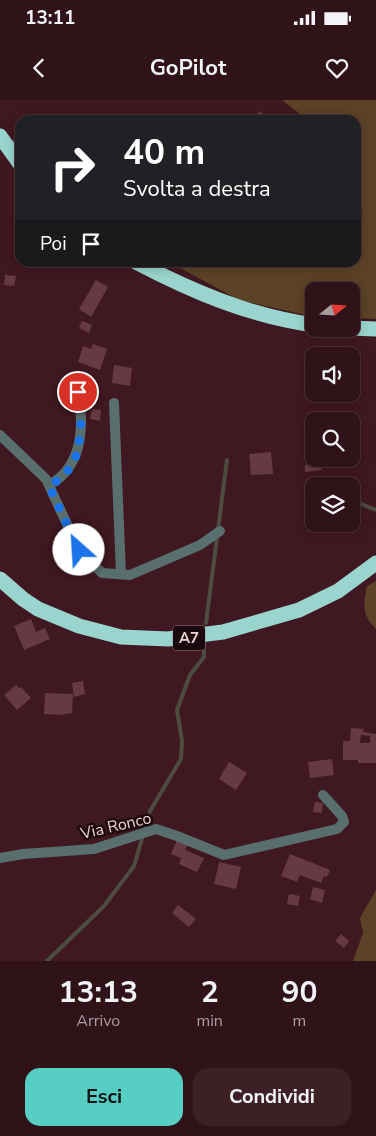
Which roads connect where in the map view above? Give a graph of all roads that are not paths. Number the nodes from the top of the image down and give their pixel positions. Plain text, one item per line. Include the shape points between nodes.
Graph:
1 (0, 136) edge
2 (15, 157) edge
3 (146, 267) edge
4 (305, 324) edge
5 (360, 328) edge
6 (376, 329) edge
7 (75, 381) dead end
8 (114, 404) dead end
9 (0, 435) edge
10 (49, 486) junction
11 (220, 531) dead end
12 (376, 563) edge
13 (121, 574) junction
14 (0, 579) edge
15 (322, 795) dead end
16 (0, 858) edge

1 - 2 highway
3 - 4 highway via 243,310
5 - 6 highway
7 - 10 street via 81,423 74,461 66,473
8 - 13 street
9 - 10 street via 46,479
10 - 13 street via 79,550 102,573
11 - 13 street via 200,545 130,575
12 - 14 highway, A7 via 332,595 299,610 223,632 168,640 121,637 79,626 38,609
15 - 16 street, Via Ronco via 342,816 344,822 337,829 224,854 156,829 94,849

